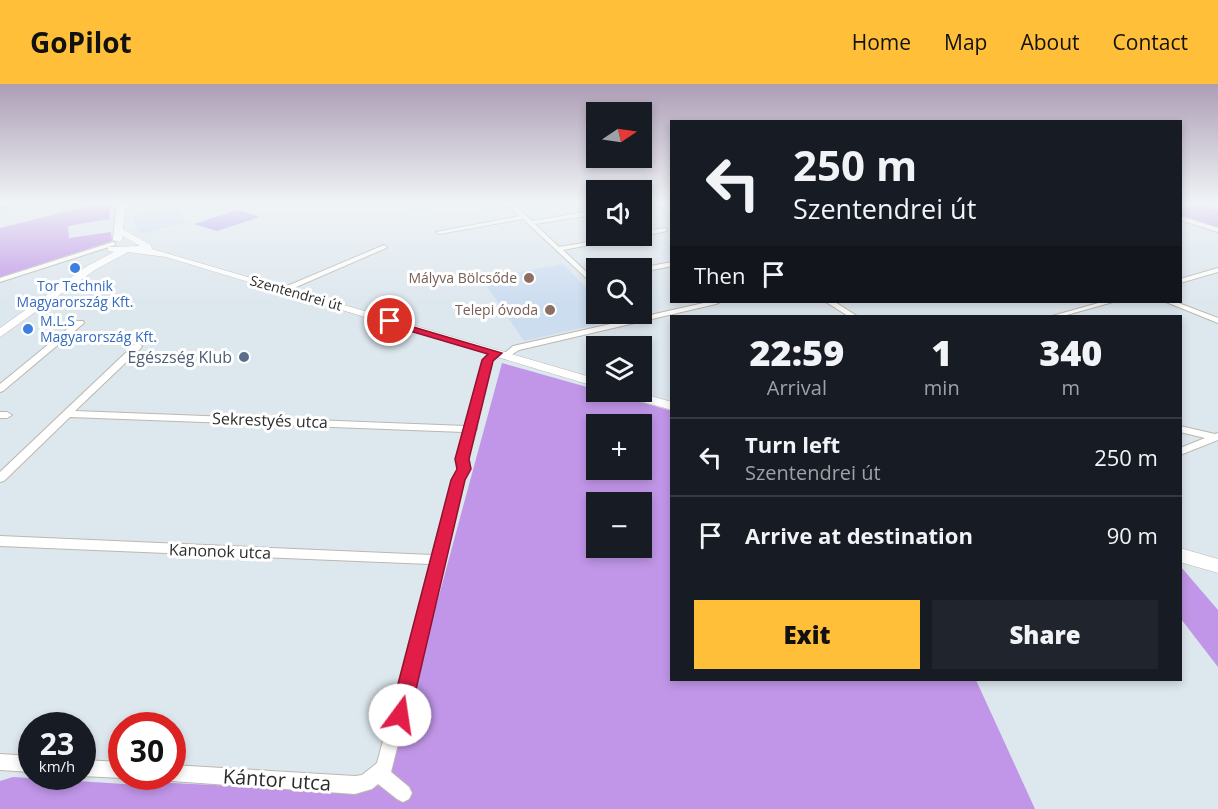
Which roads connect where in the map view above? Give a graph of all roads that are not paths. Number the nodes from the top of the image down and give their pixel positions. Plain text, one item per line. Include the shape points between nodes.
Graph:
1 (117, 237) edge
2 (130, 237) edge
3 (546, 237) edge
4 (137, 241) junction
5 (586, 244) edge
6 (112, 246) junction
7 (384, 247) dead end
8 (126, 249) junction
9 (560, 249) junction
10 (168, 255) junction
11 (670, 264) edge
12 (91, 268) junction
13 (652, 268) edge
14 (1218, 270) edge
15 (586, 274) edge
16 (0, 280) edge
17 (1182, 280) edge
18 (284, 289) junction
19 (712, 303) edge
20 (832, 303) edge
21 (1105, 303) edge
22 (1173, 303) edge
23 (851, 315) edge
24 (1060, 315) edge
25 (652, 317) edge
26 (1218, 321) edge
27 (80, 323) dead end
28 (621, 324) edge
29 (0, 333) edge
30 (138, 346) dead end
31 (500, 355) junction
32 (586, 380) edge
33 (0, 389) edge
34 (652, 400) edge
35 (670, 405) edge
36 (68, 414) junction
37 (471, 429) junction
38 (1182, 429) edge
39 (1217, 437) edge
40 (1182, 451) edge
41 (0, 478) edge
42 (0, 541) edge
43 (1182, 556) edge
44 (440, 560) junction
45 (1218, 566) edge
46 (0, 762) edge
47 (18, 763) edge
48 (186, 774) edge
49 (380, 774) junction
50 (403, 793) dead end

1 - 6 main road
2 - 4 main road
3 - 9 street
4 - 6 main road
4 - 8 main road
4 - 10 main road
5 - 9 street
6 - 8 main road
6 - 12 main road
6 - 16 street via 88,250
7 - 18 street
8 - 10 main road
8 - 12 main road
9 - 15 street
10 - 18 main road, Szentendrei út
11 - 13 street
12 - 29 main road
14 - 17 street
18 - 31 main road, Szentendrei út
19 - 25 street
20 - 23 street
21 - 24 street
22 - 26 street
27 - 33 street
28 - 31 street
30 - 36 street
31 - 32 main road, Szentendrei út
31 - 37 street via 488,360
34 - 35 main road
36 - 37 street, Sekrestyés utca
36 - 41 street
37 - 44 street
38 - 39 street
39 - 40 street
42 - 44 street, Kanonok utca
43 - 45 main road
44 - 49 street via 389,759
46 - 47 street
48 - 49 street, Kántor utca via 355,785
49 - 50 street

